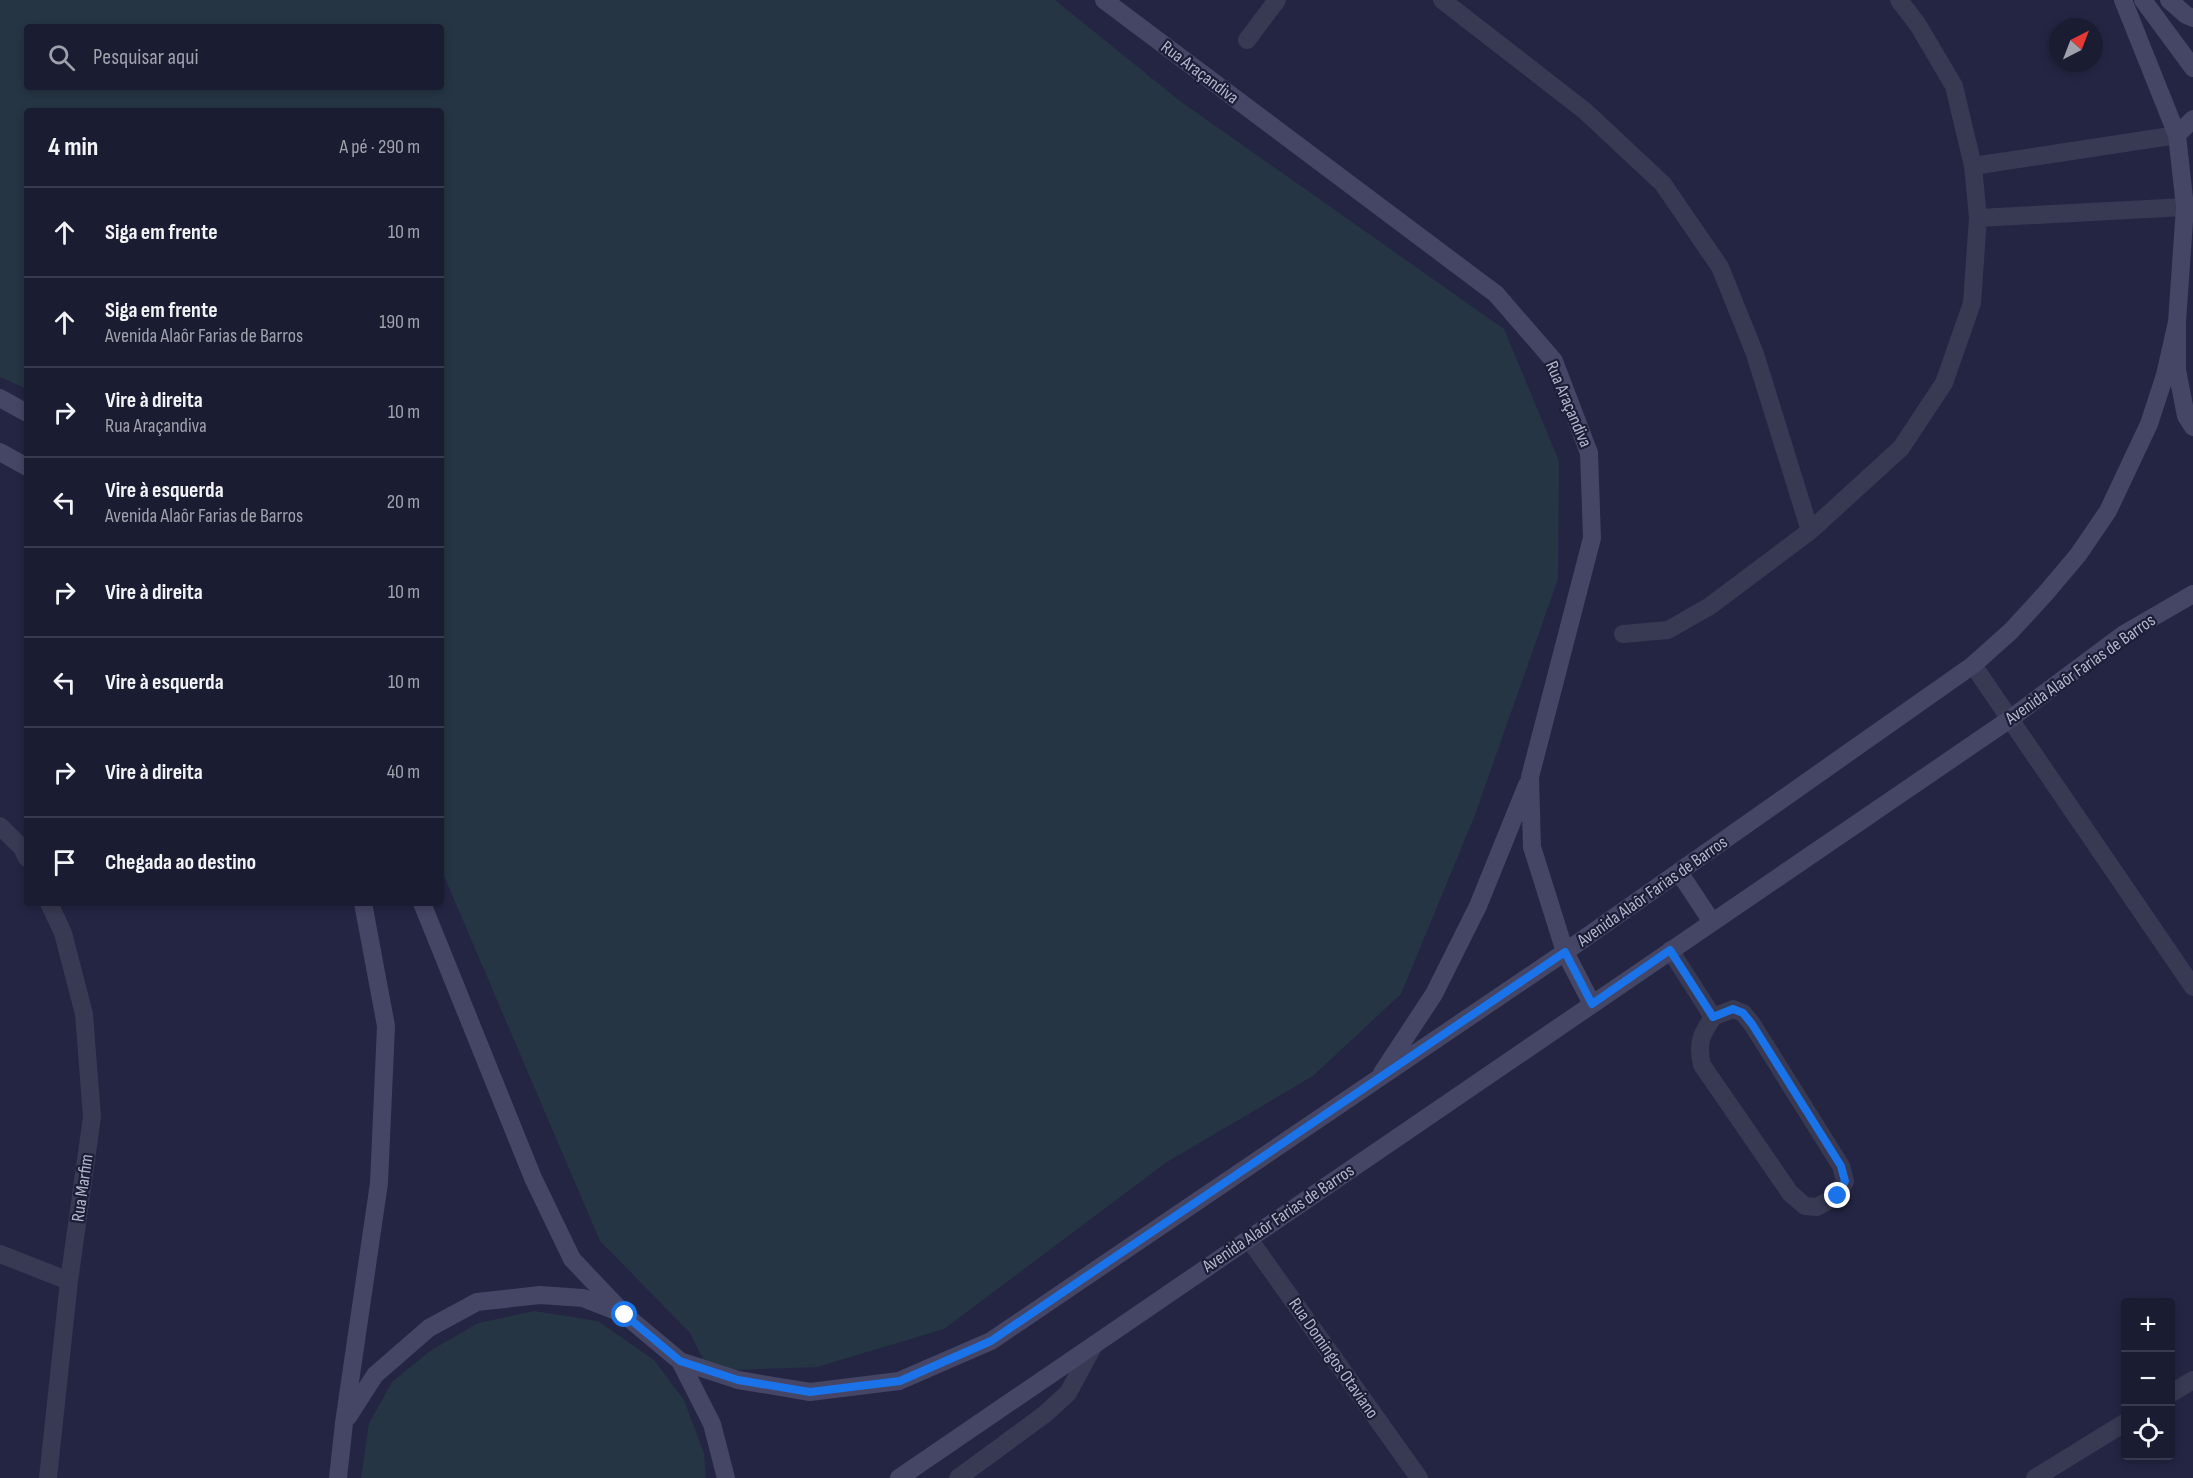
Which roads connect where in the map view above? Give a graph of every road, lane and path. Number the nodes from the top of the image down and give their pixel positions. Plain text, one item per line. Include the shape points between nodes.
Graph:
1 (1104, 0) edge
2 (1277, 0) edge
3 (1442, 0) edge
4 (1899, 0) edge
5 (2123, 0) edge
6 (2143, 0) edge
7 (2169, 0) edge
8 (2193, 18) edge
9 (1247, 40) dead end
10 (2193, 68) edge
11 (2193, 119) edge
12 (2177, 135) junction
13 (1973, 166) junction
14 (2185, 207) junction
15 (1978, 218) junction
16 (2177, 322) junction
17 (0, 398) edge
18 (24, 410) edge
19 (2193, 427) edge
20 (0, 452) edge
21 (24, 466) edge
22 (1810, 531) junction
23 (2193, 594) edge
24 (1623, 634) dead end
25 (1973, 665) junction
26 (2010, 719) junction
27 (1530, 777) junction
28 (0, 825) edge
29 (24, 852) edge
30 (1679, 872) junction
31 (50, 906) edge
32 (364, 906) edge
33 (423, 906) edge
34 (1712, 922) junction
35 (1670, 950) junction
36 (1565, 952) junction
37 (2193, 987) edge
38 (1592, 1004) junction
39 (1713, 1017) junction
40 (1377, 1080) junction
41 (1248, 1239) junction
42 (0, 1254) edge
43 (69, 1281) junction
44 (625, 1315) junction
45 (1094, 1345) junction
46 (680, 1361) junction
47 (2193, 1380) edge
48 (2175, 1391) edge
49 (344, 1423) junction
50 (2121, 1425) edge
51 (48, 1478) edge
52 (338, 1478) edge
53 (726, 1478) edge
54 (899, 1478) edge
55 (958, 1478) edge
56 (1419, 1478) edge
57 (2035, 1478) edge

1 - 27 street, Rua Araçandiva via 1496,294 1554,361 1589,453 1592,538
2 - 9 street
3 - 22 street via 1585,111 1663,184 1720,267 1755,354
4 - 13 street via 1954,86
5 - 12 street
6 - 10 street
7 - 8 street
11 - 12 street
12 - 13 street
12 - 14 street
13 - 15 street
14 - 15 street
14 - 16 street
15 - 22 street via 1972,303 1944,383 1901,448
16 - 19 street via 2178,370 2186,416
16 - 25 street, Avenida Alaôr Farias de Barros via 2149,424 2108,511 2045,594
17 - 18 street
20 - 21 street
22 - 24 street via 1710,606 1668,630
23 - 26 street, Avenida Alaôr Farias de Barros via 2124,634
25 - 26 street
25 - 30 street, Avenida Alaôr Farias de Barros
26 - 34 street, Avenida Alaôr Farias de Barros
26 - 37 street
27 - 36 street, Rua Araçandiva via 1532,847
27 - 40 street via 1478,906 1434,994
28 - 29 street
30 - 34 street
30 - 36 street, Avenida Alaôr Farias de Barros
31 - 43 street, Rua Marfim via 63,933 84,1014 92,1117
32 - 49 street via 386,1026 379,1183
33 - 44 street via 533,1178 572,1259
34 - 35 street, Avenida Alaôr Farias de Barros
35 - 38 street, Avenida Alaôr Farias de Barros
35 - 39 street
36 - 38 street, Rua Araçandiva
36 - 40 street, Avenida Alaôr Farias de Barros
38 - 41 street, Avenida Alaôr Farias de Barros
39 - 39 street via 1733,1009 1743,1013 1752,1024 1841,1166 1845,1181 1838,1196 1817,1207 1805,1206 1790,1193 1702,1065 1698,1049 1703,1031
40 - 46 street, Avenida Alaôr Farias de Barros via 991,1341 900,1381 810,1392 738,1380
41 - 45 street, Avenida Alaôr Farias de Barros
41 - 56 street, Rua Domingos Otaviano
42 - 43 street
43 - 51 street, Rua Marfim
44 - 46 street
44 - 49 street via 583,1298 540,1295 477,1302 429,1328 375,1375
45 - 54 street, Avenida Alaôr Farias de Barros
45 - 55 street via 1068,1393 1046,1414
46 - 53 street via 712,1424
47 - 48 street
49 - 52 street
50 - 57 street

